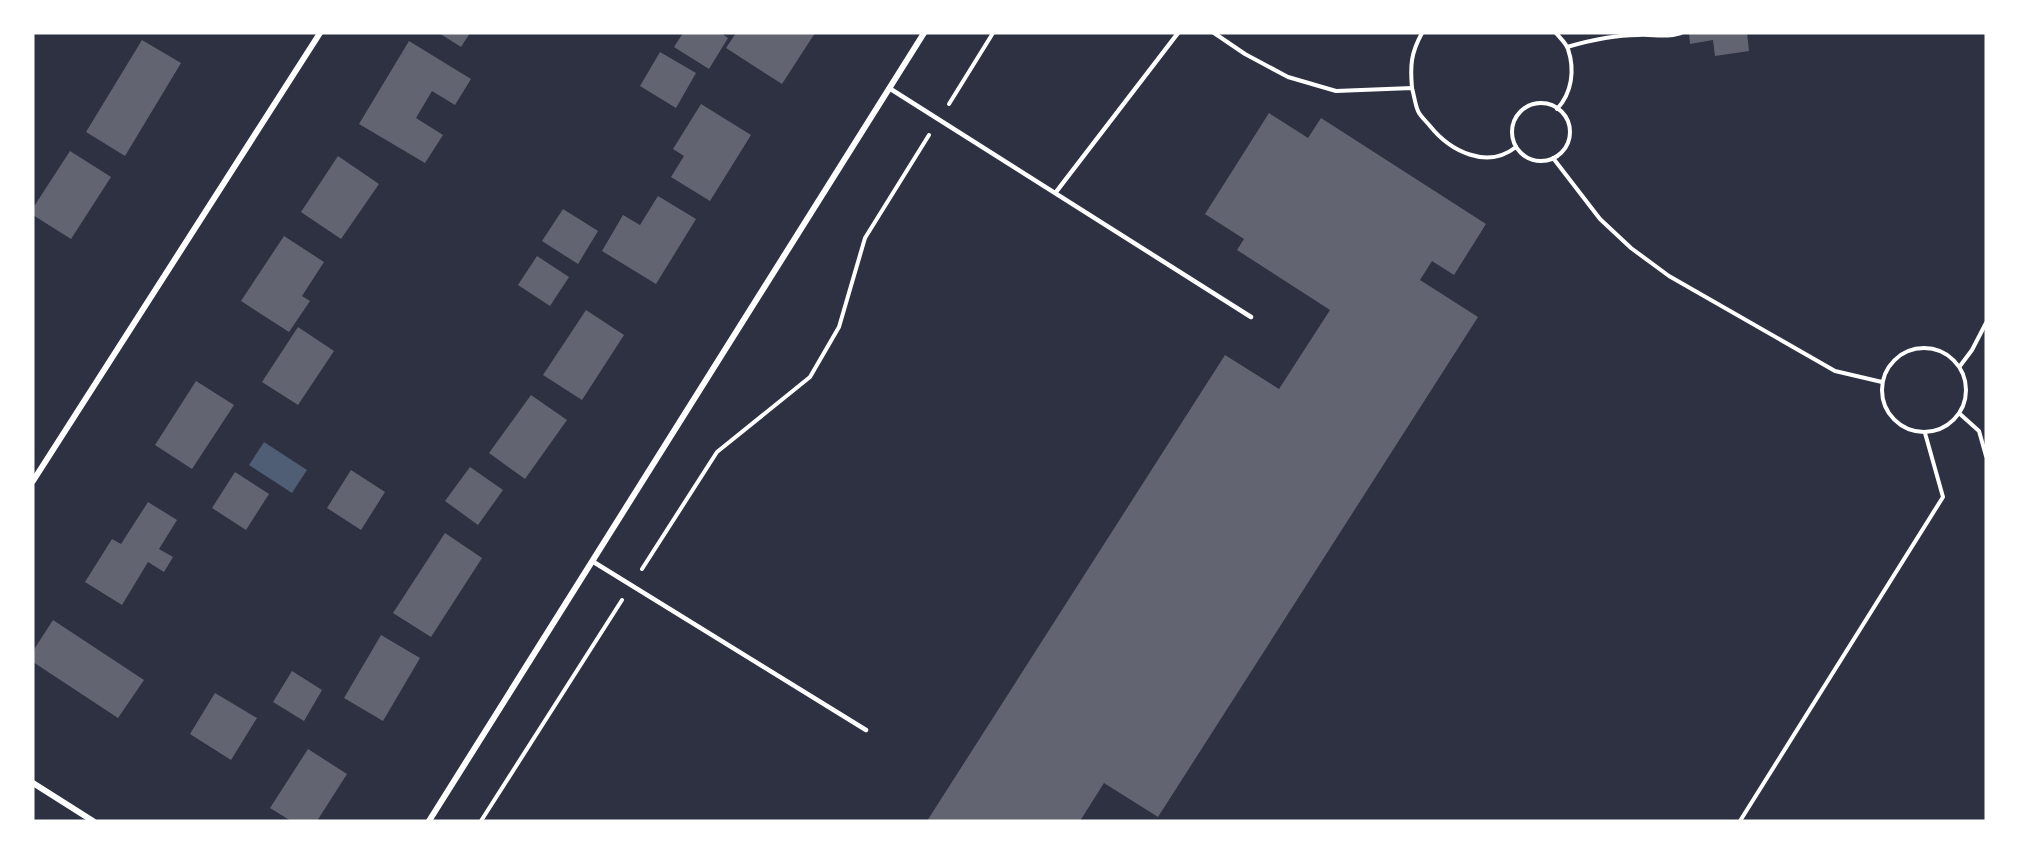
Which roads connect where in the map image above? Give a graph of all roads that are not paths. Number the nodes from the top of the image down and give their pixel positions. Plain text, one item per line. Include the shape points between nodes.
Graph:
1 (320, 33) edge
2 (924, 33) edge
3 (1178, 33) edge
4 (889, 88) junction
5 (1056, 192) junction
6 (1251, 317) dead end
7 (33, 481) edge
8 (592, 561) junction
9 (866, 730) dead end
10 (33, 783) edge
11 (93, 821) edge
12 (429, 821) edge

1 - 7 street
2 - 4 street
3 - 5 lane
4 - 5 lane
4 - 8 street
5 - 6 lane
8 - 9 lane
8 - 12 street
10 - 11 street

